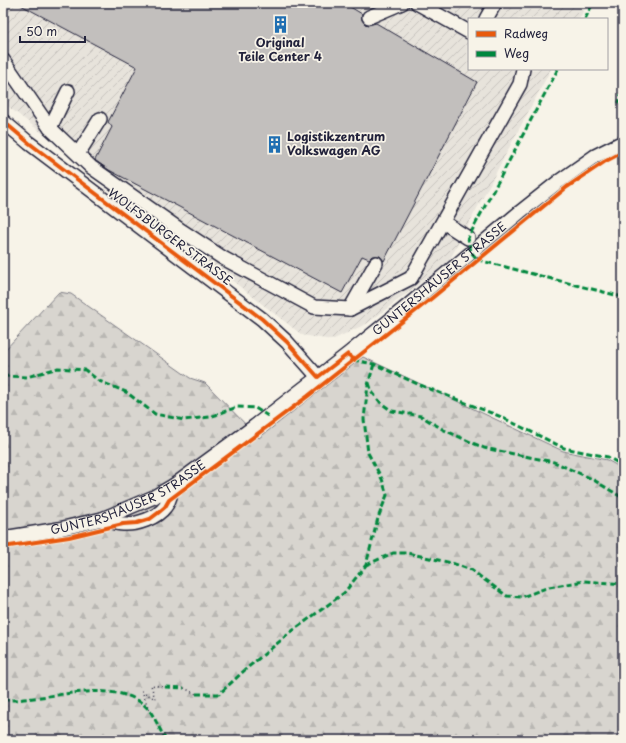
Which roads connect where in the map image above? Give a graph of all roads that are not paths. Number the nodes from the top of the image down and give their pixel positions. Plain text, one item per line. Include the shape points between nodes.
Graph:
1 (402, 3) edge
2 (417, 3) edge
3 (495, 3) edge
4 (369, 17) dead end
5 (487, 18) edge
6 (468, 31) edge
7 (3, 60) edge
8 (522, 70) edge
9 (68, 91) dead end
10 (100, 119) dead end
11 (3, 121) edge
12 (50, 128) junction
13 (623, 142) edge
14 (78, 154) junction
15 (443, 222) junction
16 (468, 238) dead end
17 (376, 263) dead end
18 (350, 309) junction
19 (318, 377) junction
20 (173, 486) junction
21 (102, 518) junction
22 (3, 538) edge

1 - 4 street
2 - 6 street
3 - 5 street
7 - 12 street
8 - 15 street via 520,84
9 - 12 street
10 - 14 street
11 - 19 street, WOLFSBURGER STRASSE via 262,319 287,342
12 - 14 street
13 - 19 street, GUNTERSHÄUSER STRASSE via 595,156 558,182
14 - 18 street via 97,171 223,258 314,307
15 - 16 street
15 - 18 street via 411,278
17 - 18 street
19 - 20 street, GUNTERSHÄUSER STRASSE
20 - 21 street, GUNTERSHÄUSER STRASSE via 154,497
20 - 21 street via 165,507 150,519 123,524
21 - 22 street, GUNTERSHÄUSER STRASSE via 59,529

